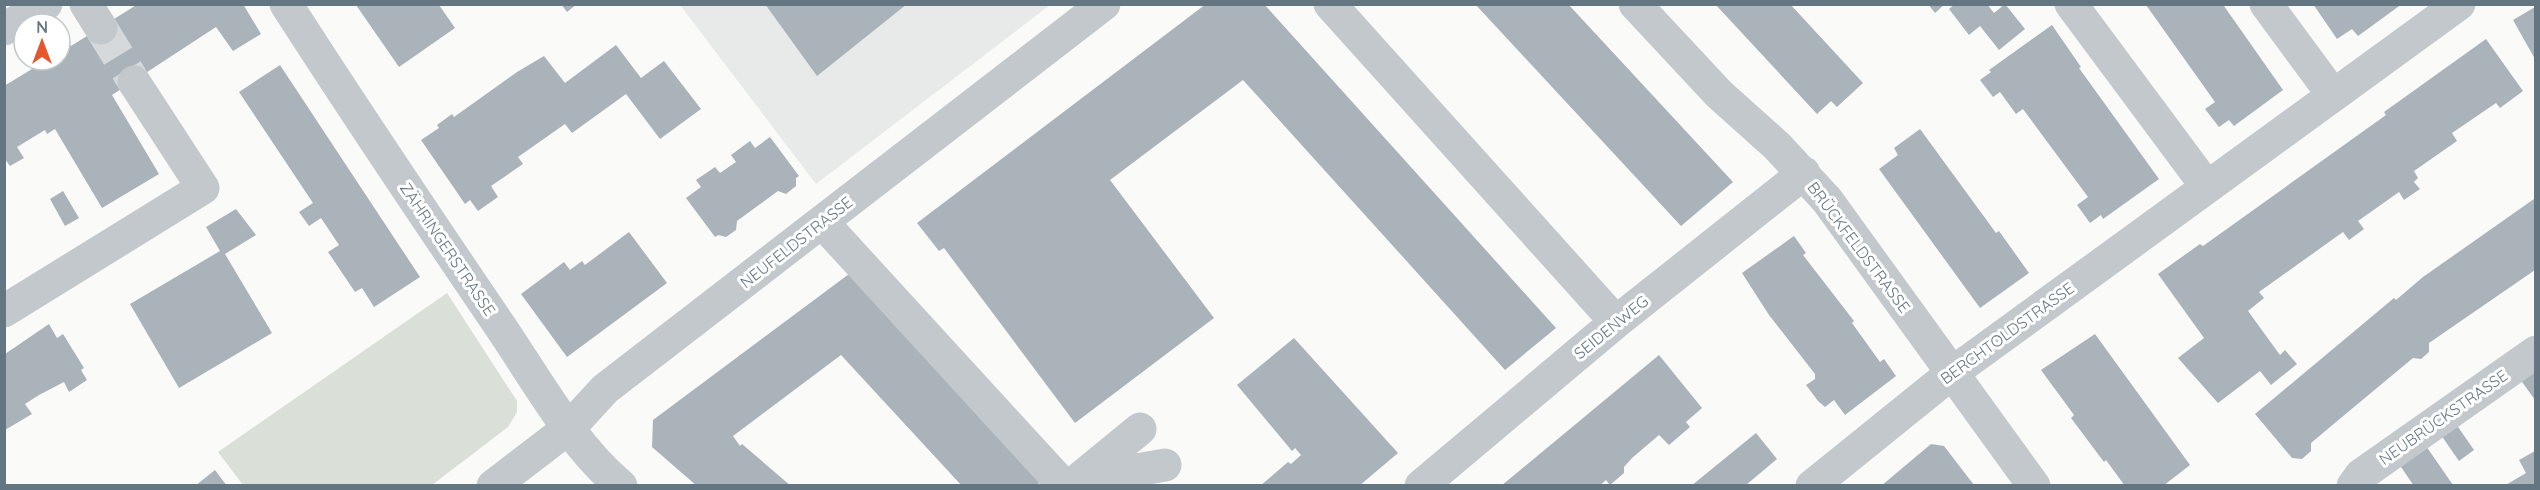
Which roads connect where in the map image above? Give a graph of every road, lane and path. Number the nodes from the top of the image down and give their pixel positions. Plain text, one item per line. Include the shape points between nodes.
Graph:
1 (46, 4) edge
2 (285, 4) edge
3 (1104, 4) edge
4 (1330, 4) edge
5 (1635, 4) edge
6 (2072, 4) edge
7 (2266, 4) edge
8 (2459, 4) edge
9 (4, 29) edge
10 (134, 82) tunnel mouth
11 (2332, 95) junction
12 (1804, 173) junction
13 (2207, 187) junction
14 (822, 222) junction
15 (4, 311) edge
16 (1616, 322) junction
17 (2535, 352) edge
18 (1952, 373) junction
19 (570, 427) junction
20 (1140, 429) dead end
21 (1165, 465) dead end
22 (494, 486) edge
23 (621, 486) edge
24 (1064, 486) edge
25 (1071, 486) edge
26 (1076, 486) edge
27 (1420, 486) edge
28 (1812, 486) edge
29 (2034, 486) edge
30 (2353, 486) edge

1 - 9 street
2 - 19 street, ZÄHRINGERSTRASSE
3 - 14 street, NEUFELDSTRASSE
4 - 16 street
5 - 12 street, BRÜCKFELDSTRASSE via 1719,94
6 - 13 street
7 - 11 street
8 - 11 street, BERCHTOLDSTRASSE
10 - 15 street via 203,188
11 - 13 street, BERCHTOLDSTRASSE
12 - 16 street, SEIDENWEG
12 - 18 street, BRÜCKFELDSTRASSE
13 - 18 street, BERCHTOLDSTRASSE
14 - 19 street, NEUFELDSTRASSE via 605,389
14 - 24 street
16 - 27 street, SEIDENWEG
17 - 30 street, NEUBRÜCKSTRASSE via 2367,471
18 - 28 street, BERCHTOLDSTRASSE
18 - 29 street, BRÜCKFELDSTRASSE
19 - 22 street, NEUFELDSTRASSE
19 - 23 street, ZÄHRINGERSTRASSE via 601,469
20 - 25 street
21 - 26 street via 1103,476

